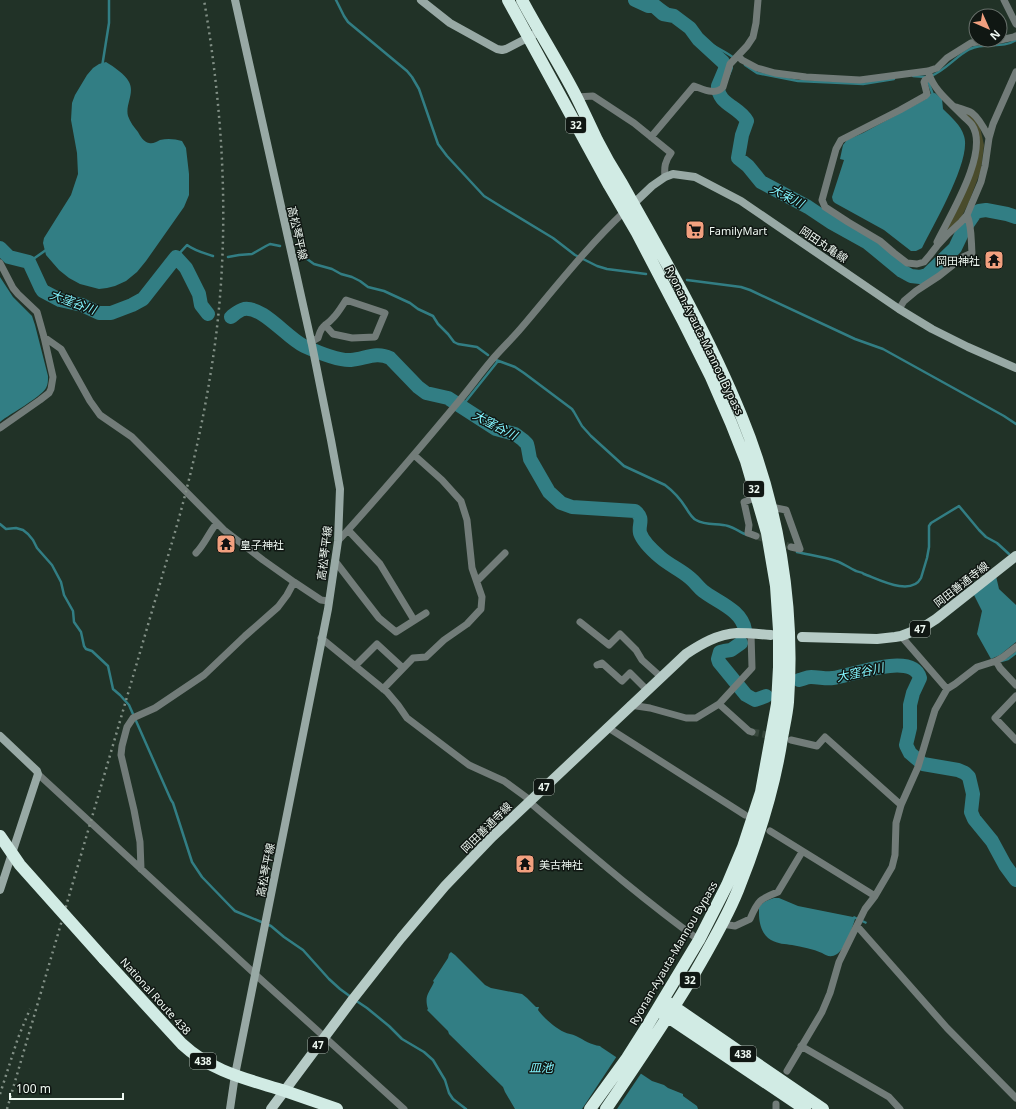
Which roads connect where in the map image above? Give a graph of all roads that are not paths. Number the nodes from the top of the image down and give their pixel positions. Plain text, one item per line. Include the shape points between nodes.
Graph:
1 (235, 0) edge
2 (421, 0) edge
3 (508, 0) edge
4 (522, 0) edge
5 (758, 0) edge
6 (1004, 0) edge
7 (1016, 24) edge
8 (539, 32) junction
9 (528, 38) junction
10 (968, 45) edge
11 (736, 58) junction
12 (1016, 72) edge
13 (928, 76) junction
14 (577, 97) junction
15 (954, 106) junction
16 (651, 137) junction
17 (989, 138) junction
18 (665, 177) junction
19 (628, 208) junction
20 (968, 217) junction
21 (937, 246) junction
22 (0, 263) edge
23 (899, 309) junction
24 (325, 325) junction
25 (44, 337) junction
26 (312, 347) junction
27 (1016, 368) edge
28 (0, 428) edge
29 (414, 455) junction
30 (757, 497) junction
31 (771, 507) junction
32 (217, 522) junction
33 (348, 530) junction
34 (756, 536) tunnel mouth
35 (338, 541) junction
36 (791, 547) dead end
37 (196, 553) dead end
38 (505, 553) dead end
39 (1016, 557) edge
40 (335, 561) junction
41 (476, 581) junction
42 (294, 582) junction
43 (328, 601) junction
44 (426, 613) dead end
45 (414, 620) junction
46 (580, 622) dead end
47 (751, 634) junction
48 (771, 635) dead end
49 (901, 636) junction
50 (802, 637) dead end
51 (322, 638) junction
52 (1016, 647) edge
53 (996, 661) junction
54 (597, 665) dead end
55 (355, 666) junction
56 (404, 668) junction
57 (661, 677) junction
58 (1016, 685) edge
59 (947, 689) junction
60 (383, 690) junction
61 (647, 690) junction
62 (1016, 696) edge
63 (719, 704) junction
64 (630, 706) junction
65 (607, 727) junction
66 (752, 732) tunnel mouth
67 (0, 736) edge
68 (791, 740) dead end
69 (1016, 740) edge
70 (38, 774) junction
71 (530, 800) junction
72 (901, 805) junction
73 (745, 815) dead end
74 (770, 831) dead end
75 (0, 836) edge
76 (802, 852) junction
77 (141, 869) junction
78 (0, 890) edge
79 (875, 896) junction
80 (859, 922) junction
81 (722, 924) junction
82 (698, 940) junction
83 (256, 975) junction
84 (660, 1005) junction
85 (671, 1012) junction
86 (324, 1036) junction
87 (801, 1046) junction
88 (632, 1061) junction
89 (787, 1071) dead end
90 (235, 1076) junction
91 (284, 1091) junction
92 (1016, 1098) edge
93 (230, 1109) edge
94 (271, 1109) edge
95 (337, 1109) edge
96 (404, 1109) edge
97 (590, 1109) edge
98 (606, 1109) edge
99 (805, 1109) edge
100 (823, 1109) edge
101 (900, 1109) edge

1 - 26 main road, 高松琴平線
2 - 9 main road via 450,23 497,49 506,49
3 - 9 highway, Ryonan-Ayauta-Mannou Bypass / 32
4 - 8 highway, Ryonan-Ayauta-Mannou Bypass / 32
5 - 11 street via 753,37
6 - 7 street
8 - 9 main road
8 - 14 highway, Ryonan-Ayauta-Mannou Bypass / 32
9 - 19 highway, Ryonan-Ayauta-Mannou Bypass / 32 via 605,179
10 - 13 street via 947,58
11 - 13 street via 775,73 806,77 860,80
11 - 16 street via 730,64 723,87 718,91 694,86
12 - 17 street via 995,116
13 - 15 street via 934,88
13 - 21 street via 924,82 927,94 925,96 841,140 836,149 822,200 825,206 880,241 908,263 924,262
14 - 16 street via 593,96 634,122
14 - 19 highway, Ryonan-Ayauta-Mannou Bypass / 32
15 - 17 street via 971,113 984,127
15 - 21 street via 972,126 976,150 971,172 936,243
16 - 18 street via 670,153 664,168
17 - 20 street via 986,166
18 - 19 main road
18 - 23 main road, 岡田丸亀線 via 673,174 694,176 742,201
19 - 29 street via 580,258
19 - 30 highway, Ryonan-Ayauta-Mannou Bypass / 32 via 637,233 683,321 731,423
19 - 31 highway, Ryonan-Ayauta-Mannou Bypass / 32 via 694,314 722,372 741,416
20 - 21 street
20 - 23 street via 972,253 916,291
22 - 25 street via 13,288 37,312
23 - 27 main road, 岡田丸亀線 via 932,329
24 - 24 street via 333,319 346,300 385,313 375,337 352,338 333,334
24 - 26 street
25 - 28 street via 53,377 51,389 40,400
25 - 32 street via 61,349 100,415 132,437
26 - 35 main road, 高松琴平線 via 340,489
29 - 33 street
29 - 41 street via 461,501 467,520 472,568
30 - 34 street via 744,502 749,525 748,533
30 - 82 highway, Ryonan-Ayauta-Mannou Bypass / 32 via 767,533 776,586 779,630 777,704 761,792 753,821 727,885
31 - 36 street via 786,510 800,548
31 - 81 highway, Ryonan-Ayauta-Mannou Bypass / 32 via 786,593 789,630 787,705 779,760 770,797 738,892
32 - 37 street
32 - 42 street via 224,530
33 - 35 street
33 - 45 street via 380,564
35 - 40 main road, 高松琴平線
38 - 41 street
39 - 49 main road, 岡田善通寺線 / 47 via 936,619
40 - 43 main road, 高松琴平線
40 - 45 street via 379,618 396,632
41 - 56 street via 482,597 481,609 467,624 426,657 413,658
42 - 43 street via 321,600
42 - 77 street via 278,608 204,675 155,708 134,717 127,727 121,755 140,842
43 - 51 main road, 高松琴平線
44 - 45 street
46 - 57 street via 609,645 620,634 642,660
47 - 48 main road, 岡田善通寺線 / 47
47 - 57 main road, 岡田善通寺線 / 47 via 736,633 699,645
47 - 63 street via 752,668
49 - 50 main road, 岡田善通寺線 / 47 via 877,639
49 - 59 street
51 - 55 street
51 - 83 main road, 高松琴平線
52 - 53 street
53 - 58 street
53 - 59 street via 977,667
54 - 61 street via 602,663 622,681 630,673
55 - 56 street via 377,644
55 - 60 street
56 - 60 street
57 - 61 main road, 岡田善通寺線 / 47
59 - 72 street via 935,710 918,767
60 - 71 street via 407,718 469,765 504,781
61 - 64 main road, 岡田善通寺線 / 47
62 - 69 street via 995,718
63 - 64 street via 696,718
63 - 66 street
64 - 65 main road, 岡田善通寺線 / 47
65 - 71 main road, 岡田善通寺線 / 47
65 - 73 street
67 - 70 main road
68 - 72 street via 817,746 825,737
70 - 77 street
70 - 78 main road
71 - 82 street via 532,806
71 - 86 main road, 岡田善通寺線 / 47 via 445,886
72 - 79 street via 896,823 892,867
74 - 76 street
75 - 90 highway, National Route 438 / 438, bridge via 20,865 161,1022 204,1062
76 - 79 street
76 - 81 street via 778,892 759,901 750,918 735,926
77 - 83 street
79 - 80 street
80 - 87 street via 839,962 822,1012
80 - 92 street via 947,1028
81 - 85 highway, Ryonan-Ayauta-Mannou Bypass / 32
82 - 84 highway, Ryonan-Ayauta-Mannou Bypass / 32
83 - 86 street
83 - 90 main road, 高松琴平線
84 - 85 highway, 438
84 - 88 highway, Ryonan-Ayauta-Mannou Bypass / 32
85 - 88 highway, Ryonan-Ayauta-Mannou Bypass / 32
85 - 99 highway, 438
85 - 100 highway, 438
86 - 91 main road, 岡田善通寺線 / 47
86 - 96 street
87 - 89 street
87 - 101 street via 889,1097
88 - 97 highway, Ryonan-Ayauta-Mannou Bypass / 32
88 - 98 highway, Ryonan-Ayauta-Mannou Bypass / 32
90 - 91 highway, National Route 438 / 438
90 - 93 main road, 高松琴平線
91 - 94 main road, 岡田善通寺線 / 47
91 - 95 highway, National Route 438 / 438

